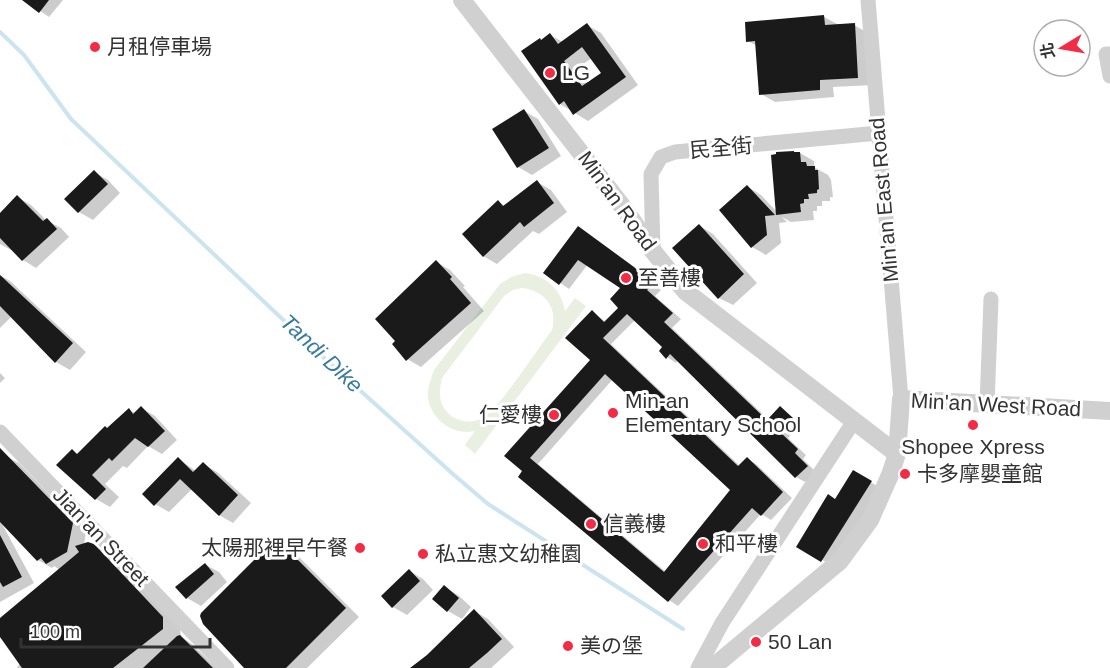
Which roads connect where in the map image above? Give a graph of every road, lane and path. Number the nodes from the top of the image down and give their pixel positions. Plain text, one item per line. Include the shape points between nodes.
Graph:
1 (462, 0) edge
2 (868, 0) edge
3 (1108, 54) edge
4 (1110, 76) edge
5 (879, 133) junction
6 (653, 251) junction
7 (991, 299) dead end
8 (901, 399) junction
9 (987, 405) junction
10 (1110, 411) edge
11 (854, 421) junction
12 (0, 432) edge
13 (897, 454) junction
14 (227, 668) edge
15 (698, 668) edge
16 (712, 668) edge

1 - 6 street, Min'an Road
2 - 5 street, Min'an East Road
3 - 4 street
5 - 6 street, 民全街 via 661,156 651,174
5 - 8 street, Min'an East Road
6 - 11 street, Min'an Road via 685,291
7 - 9 street
8 - 9 street, Min'an West Road
8 - 13 street, Min'an West Road
9 - 10 street, Min'an West Road
11 - 13 street, Min'an Road
11 - 15 street via 722,623
12 - 14 street, Jian'an Street
13 - 16 street, Min'an West Road via 870,520 840,561

